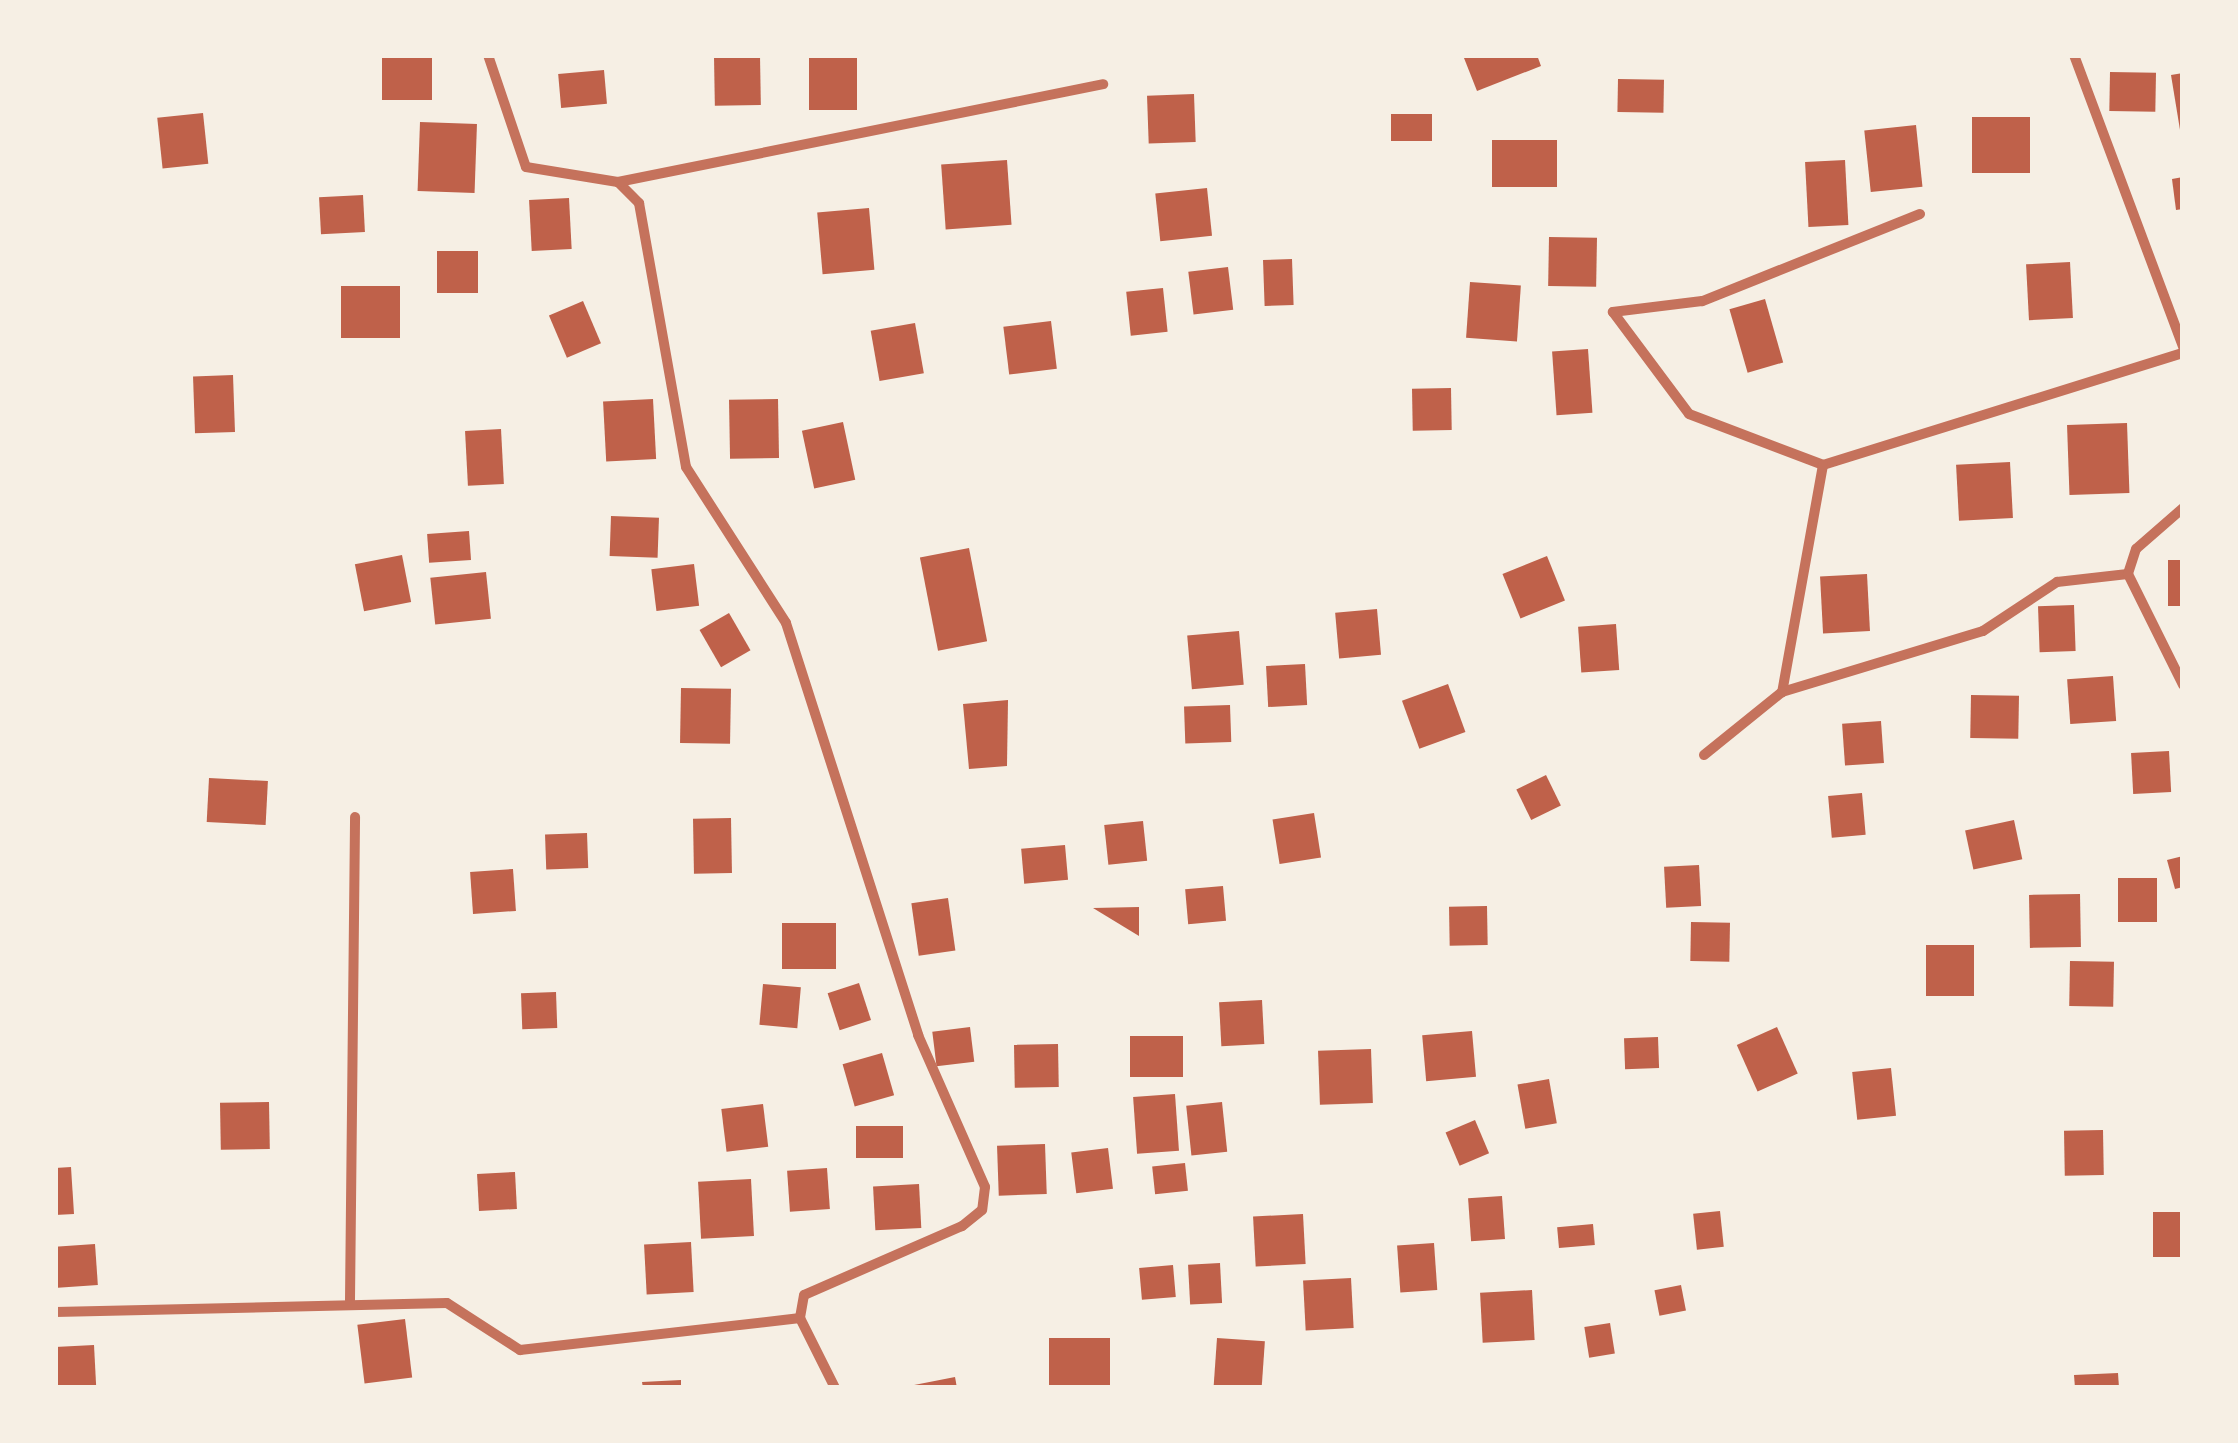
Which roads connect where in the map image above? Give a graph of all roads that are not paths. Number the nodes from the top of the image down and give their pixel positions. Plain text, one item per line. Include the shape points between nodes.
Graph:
1 (488, 55) edge
2 (2074, 55) edge
3 (1104, 84) dead end
4 (618, 182) junction
5 (1920, 214) dead end
6 (2183, 350) edge
7 (1823, 465) junction
8 (2183, 508) edge
9 (2128, 574) junction
10 (2183, 686) edge
11 (1782, 692) junction
12 (1704, 756) dead end
13 (355, 818) dead end
14 (350, 1300) junction
15 (55, 1312) edge
16 (800, 1318) junction
17 (834, 1388) edge

1 - 4 street via 526,167
2 - 6 street
3 - 4 street
4 - 16 street via 639,203 686,467 786,624 918,1035 985,1188 982,1210 962,1226 804,1295
5 - 7 street via 1702,301 1613,312 1688,414
6 - 7 street
7 - 11 street
8 - 9 street via 2136,549
9 - 10 street
9 - 11 street via 2057,582 1983,631
11 - 12 street
13 - 14 street
14 - 15 street
14 - 16 street via 446,1303 520,1350
16 - 17 street

